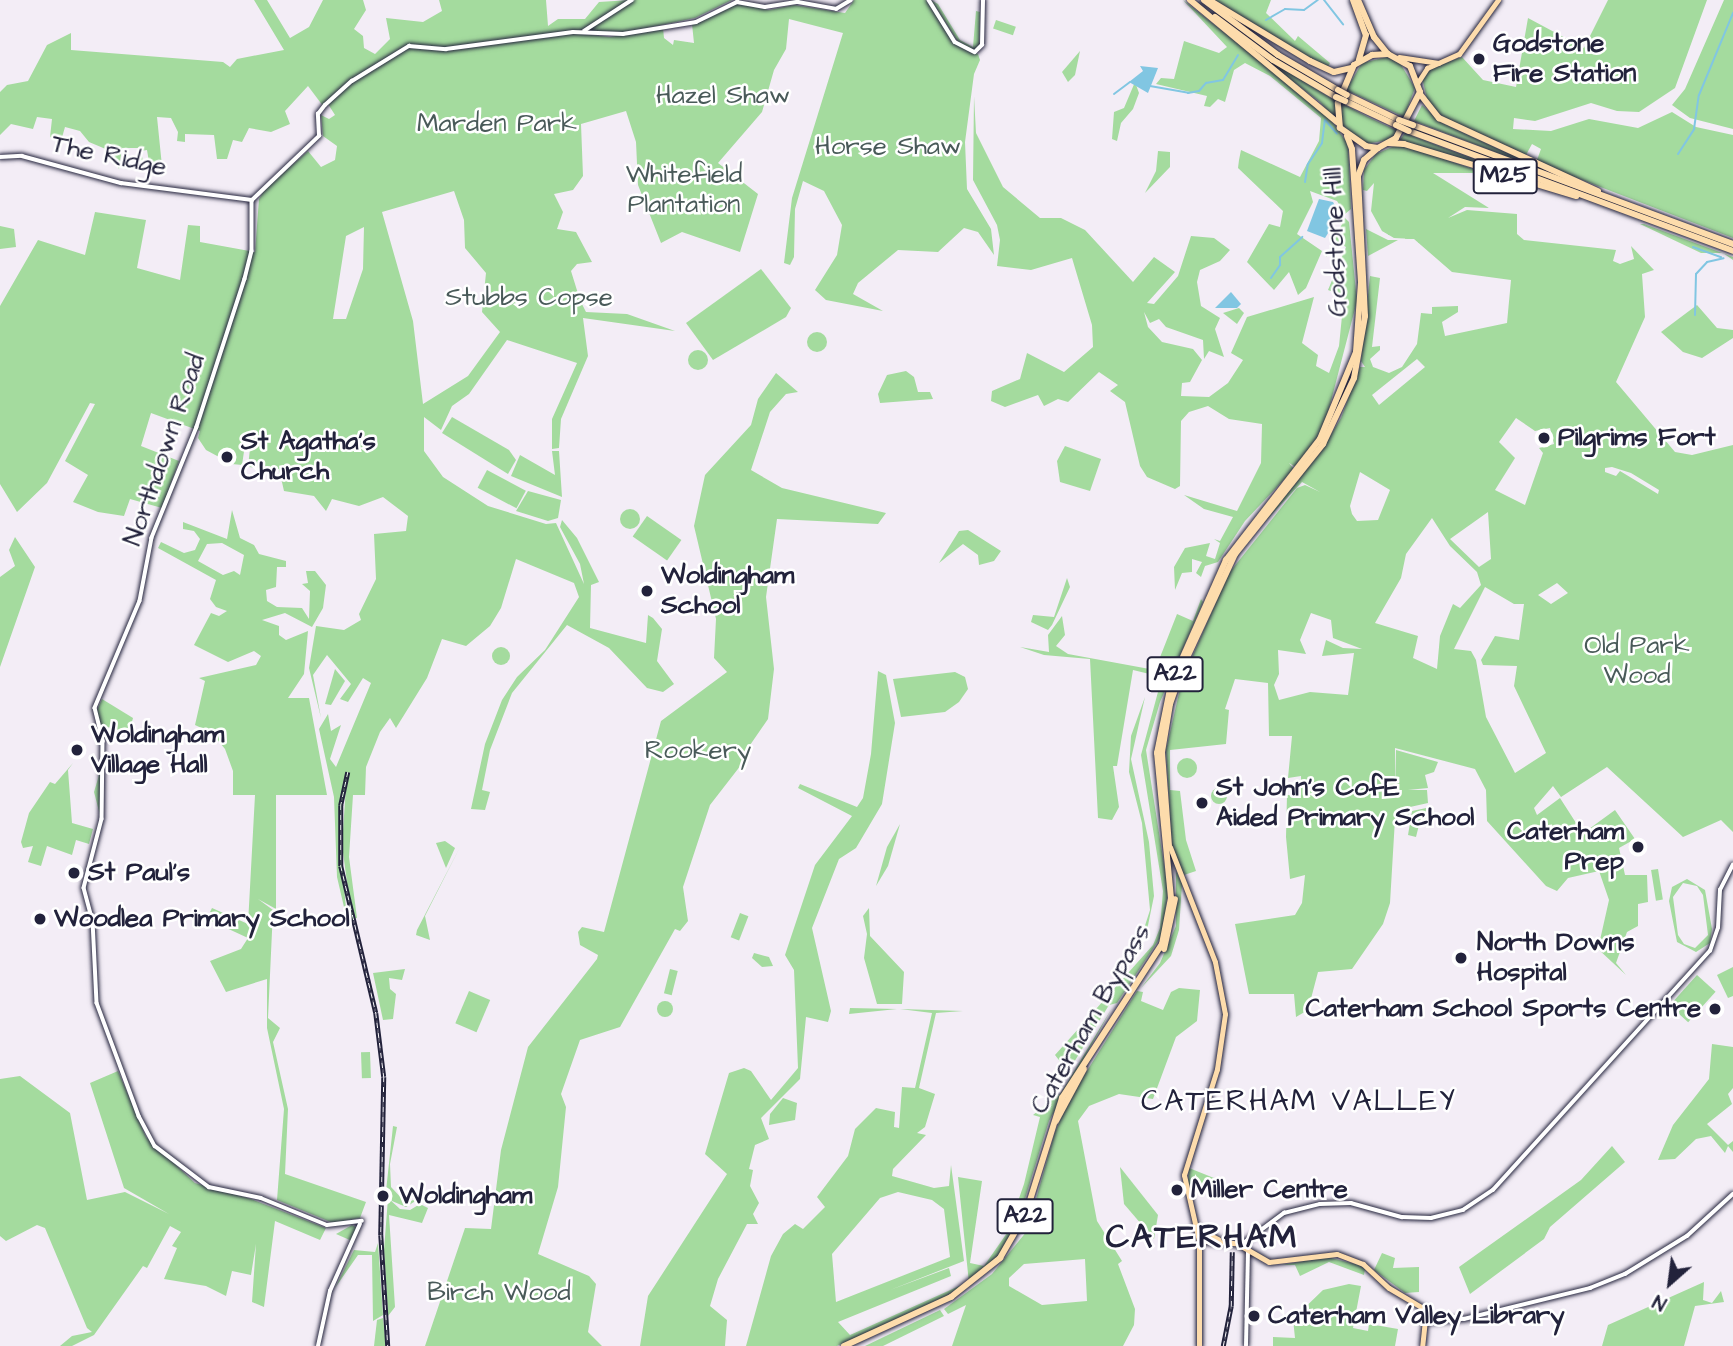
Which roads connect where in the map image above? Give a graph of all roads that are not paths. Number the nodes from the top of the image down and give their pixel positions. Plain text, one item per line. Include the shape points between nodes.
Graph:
1 (632, 0) edge
2 (852, 0) edge
3 (929, 0) edge
4 (983, 0) edge
5 (1192, 0) edge
6 (1204, 0) edge
7 (1209, 0) edge
8 (1355, 0) edge
9 (1498, 0) edge
10 (582, 32) junction
11 (1388, 54) junction
12 (1399, 57) junction
13 (1358, 62) junction
14 (1439, 63) junction
15 (1352, 68) junction
16 (1418, 82) junction
17 (1420, 92) junction
18 (1337, 94) junction
19 (1338, 124) junction
20 (1411, 128) junction
21 (1347, 136) junction
22 (1388, 143) junction
23 (1378, 148) junction
24 (0, 157) edge
25 (253, 200) junction
26 (1634, 208) junction
27 (1621, 209) junction
28 (1733, 244) edge
29 (1733, 251) edge
30 (1170, 847) junction
31 (1170, 863) junction
32 (1733, 865) edge
33 (1179, 872) junction
34 (1733, 1194) edge
35 (1202, 1238) junction
36 (1241, 1245) junction
37 (1249, 1248) junction
38 (1428, 1322) junction
39 (318, 1346) edge
40 (844, 1346) edge
41 (854, 1346) edge
42 (1199, 1346) edge
43 (1246, 1346) edge
44 (1422, 1346) edge

1 - 10 street
2 - 10 street via 836,9 798,2 765,7 737,2 691,23 623,34
3 - 4 street via 955,42 971,52 980,50
5 - 18 highway, M25 via 1267,56
5 - 19 highway, M25
6 - 18 highway, M25
7 - 15 highway via 1310,61 1334,72
8 - 11 highway
8 - 13 highway via 1366,35
9 - 14 main road via 1463,50
10 - 25 street via 446,49 409,46 352,81 329,102 318,114 319,136
11 - 12 highway
11 - 13 highway
12 - 14 main road
12 - 16 highway
13 - 15 highway
14 - 16 main road via 1424,71
15 - 19 highway via 1338,103
16 - 17 highway
17 - 22 highway via 1411,116
17 - 26 highway, M25 via 1439,118
18 - 20 highway, M25, bridge
19 - 21 highway
20 - 26 highway, M25
20 - 27 highway, M25
21 - 23 highway
21 - 31 highway, Godstone Hill / A22 via 1352,149 1360,314 1349,376 1327,426 1226,560 1171,684 1156,767
22 - 23 highway
22 - 27 highway, M25
23 - 30 highway, Godstone Hill / A22 via 1364,160 1358,176 1366,316 1362,353 1337,418 1312,459 1235,554 1184,664 1170,704 1162,752
24 - 25 street, The Ridge via 24,157 121,183
25 - 39 street, Northdown Road via 252,251 246,279 197,428 152,538 140,601 95,708 103,741 102,822 83,884 93,922 95,990 109,1038 149,1136 174,1164 209,1187 261,1198 327,1225 361,1222 330,1291
26 - 28 highway, M25
27 - 29 highway, M25
30 - 31 highway, A22
30 - 33 main road
31 - 33 main road
31 - 40 highway, Caterham Bypass / A22 via 1171,910 1162,944 1062,1098 1026,1213 1009,1246 960,1292
31 - 41 highway, Caterham Bypass / A22 via 1175,911 1169,938 1063,1105 1029,1216 1010,1251 963,1294
32 - 36 street via 1723,879 1718,928 1710,951 1493,1191 1463,1210 1431,1218 1402,1217 1351,1203 1312,1206 1284,1213
33 - 35 main road via 1215,962 1225,1014 1217,1069 1185,1164 1194,1225
34 - 38 street via 1687,1236 1625,1274 1590,1288 1464,1319
35 - 36 main road
35 - 42 main road
36 - 37 main road
37 - 38 main road via 1269,1262 1337,1254 1363,1264 1422,1307
37 - 43 street
38 - 44 main road

